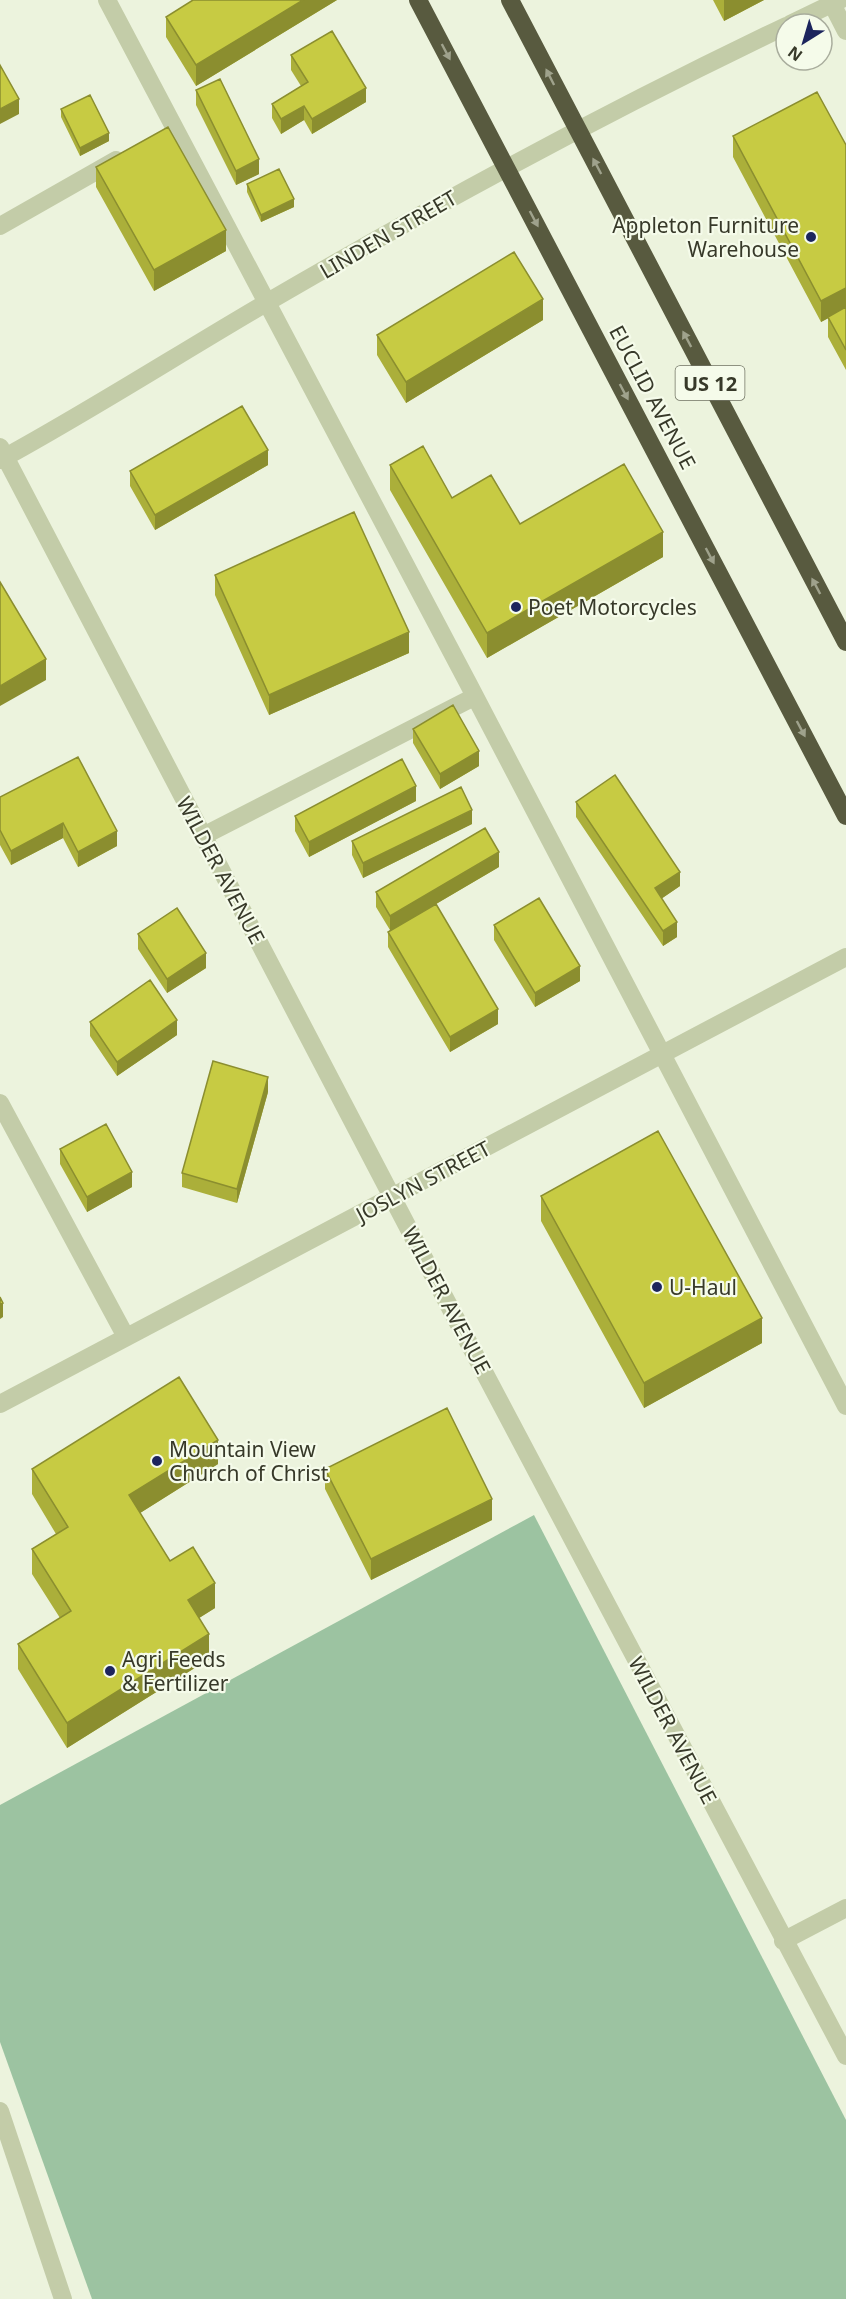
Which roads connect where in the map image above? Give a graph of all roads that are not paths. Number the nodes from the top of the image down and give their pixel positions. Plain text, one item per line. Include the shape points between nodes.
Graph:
1 (107, 0) edge
2 (418, 0) edge
3 (510, 0) edge
4 (834, 1) edge
5 (813, 12) edge
6 (846, 30) edge
7 (774, 32) edge
8 (577, 129) junction
9 (133, 150) edge
10 (507, 167) junction
11 (0, 226) edge
12 (267, 303) junction
13 (2, 455) edge
14 (846, 642) edge
15 (474, 696) junction
16 (846, 816) edge
17 (203, 836) junction
18 (846, 957) edge
19 (663, 1054) junction
20 (0, 1103) edge
21 (392, 1197) junction
22 (126, 1337) junction
23 (0, 1404) edge
24 (846, 1406) edge
25 (846, 1908) edge
26 (783, 1941) junction
27 (846, 2056) edge
28 (0, 2110) edge
29 (63, 2299) edge

1 - 12 street via 169,129
2 -> 10 highway, EUCLID AVENUE
8 -> 3 highway, US 12
4 - 5 street, LINDEN STREET
4 - 6 street
7 - 8 street, LINDEN STREET
8 - 10 street, LINDEN STREET
14 -> 8 highway, US 12
9 - 11 street
10 - 12 street, LINDEN STREET
10 -> 16 highway, EUCLID AVENUE
12 - 13 street, LINDEN STREET
12 - 15 street
13 - 17 street, WILDER AVENUE
15 - 17 street
15 - 19 street
17 - 21 street, WILDER AVENUE
18 - 19 street, JOSLYN STREET
19 - 21 street, JOSLYN STREET
19 - 24 street
20 - 22 street
21 - 22 street, JOSLYN STREET
21 - 26 street, WILDER AVENUE
22 - 23 street, JOSLYN STREET
25 - 26 street
26 - 27 street, WILDER AVENUE
28 - 29 street

